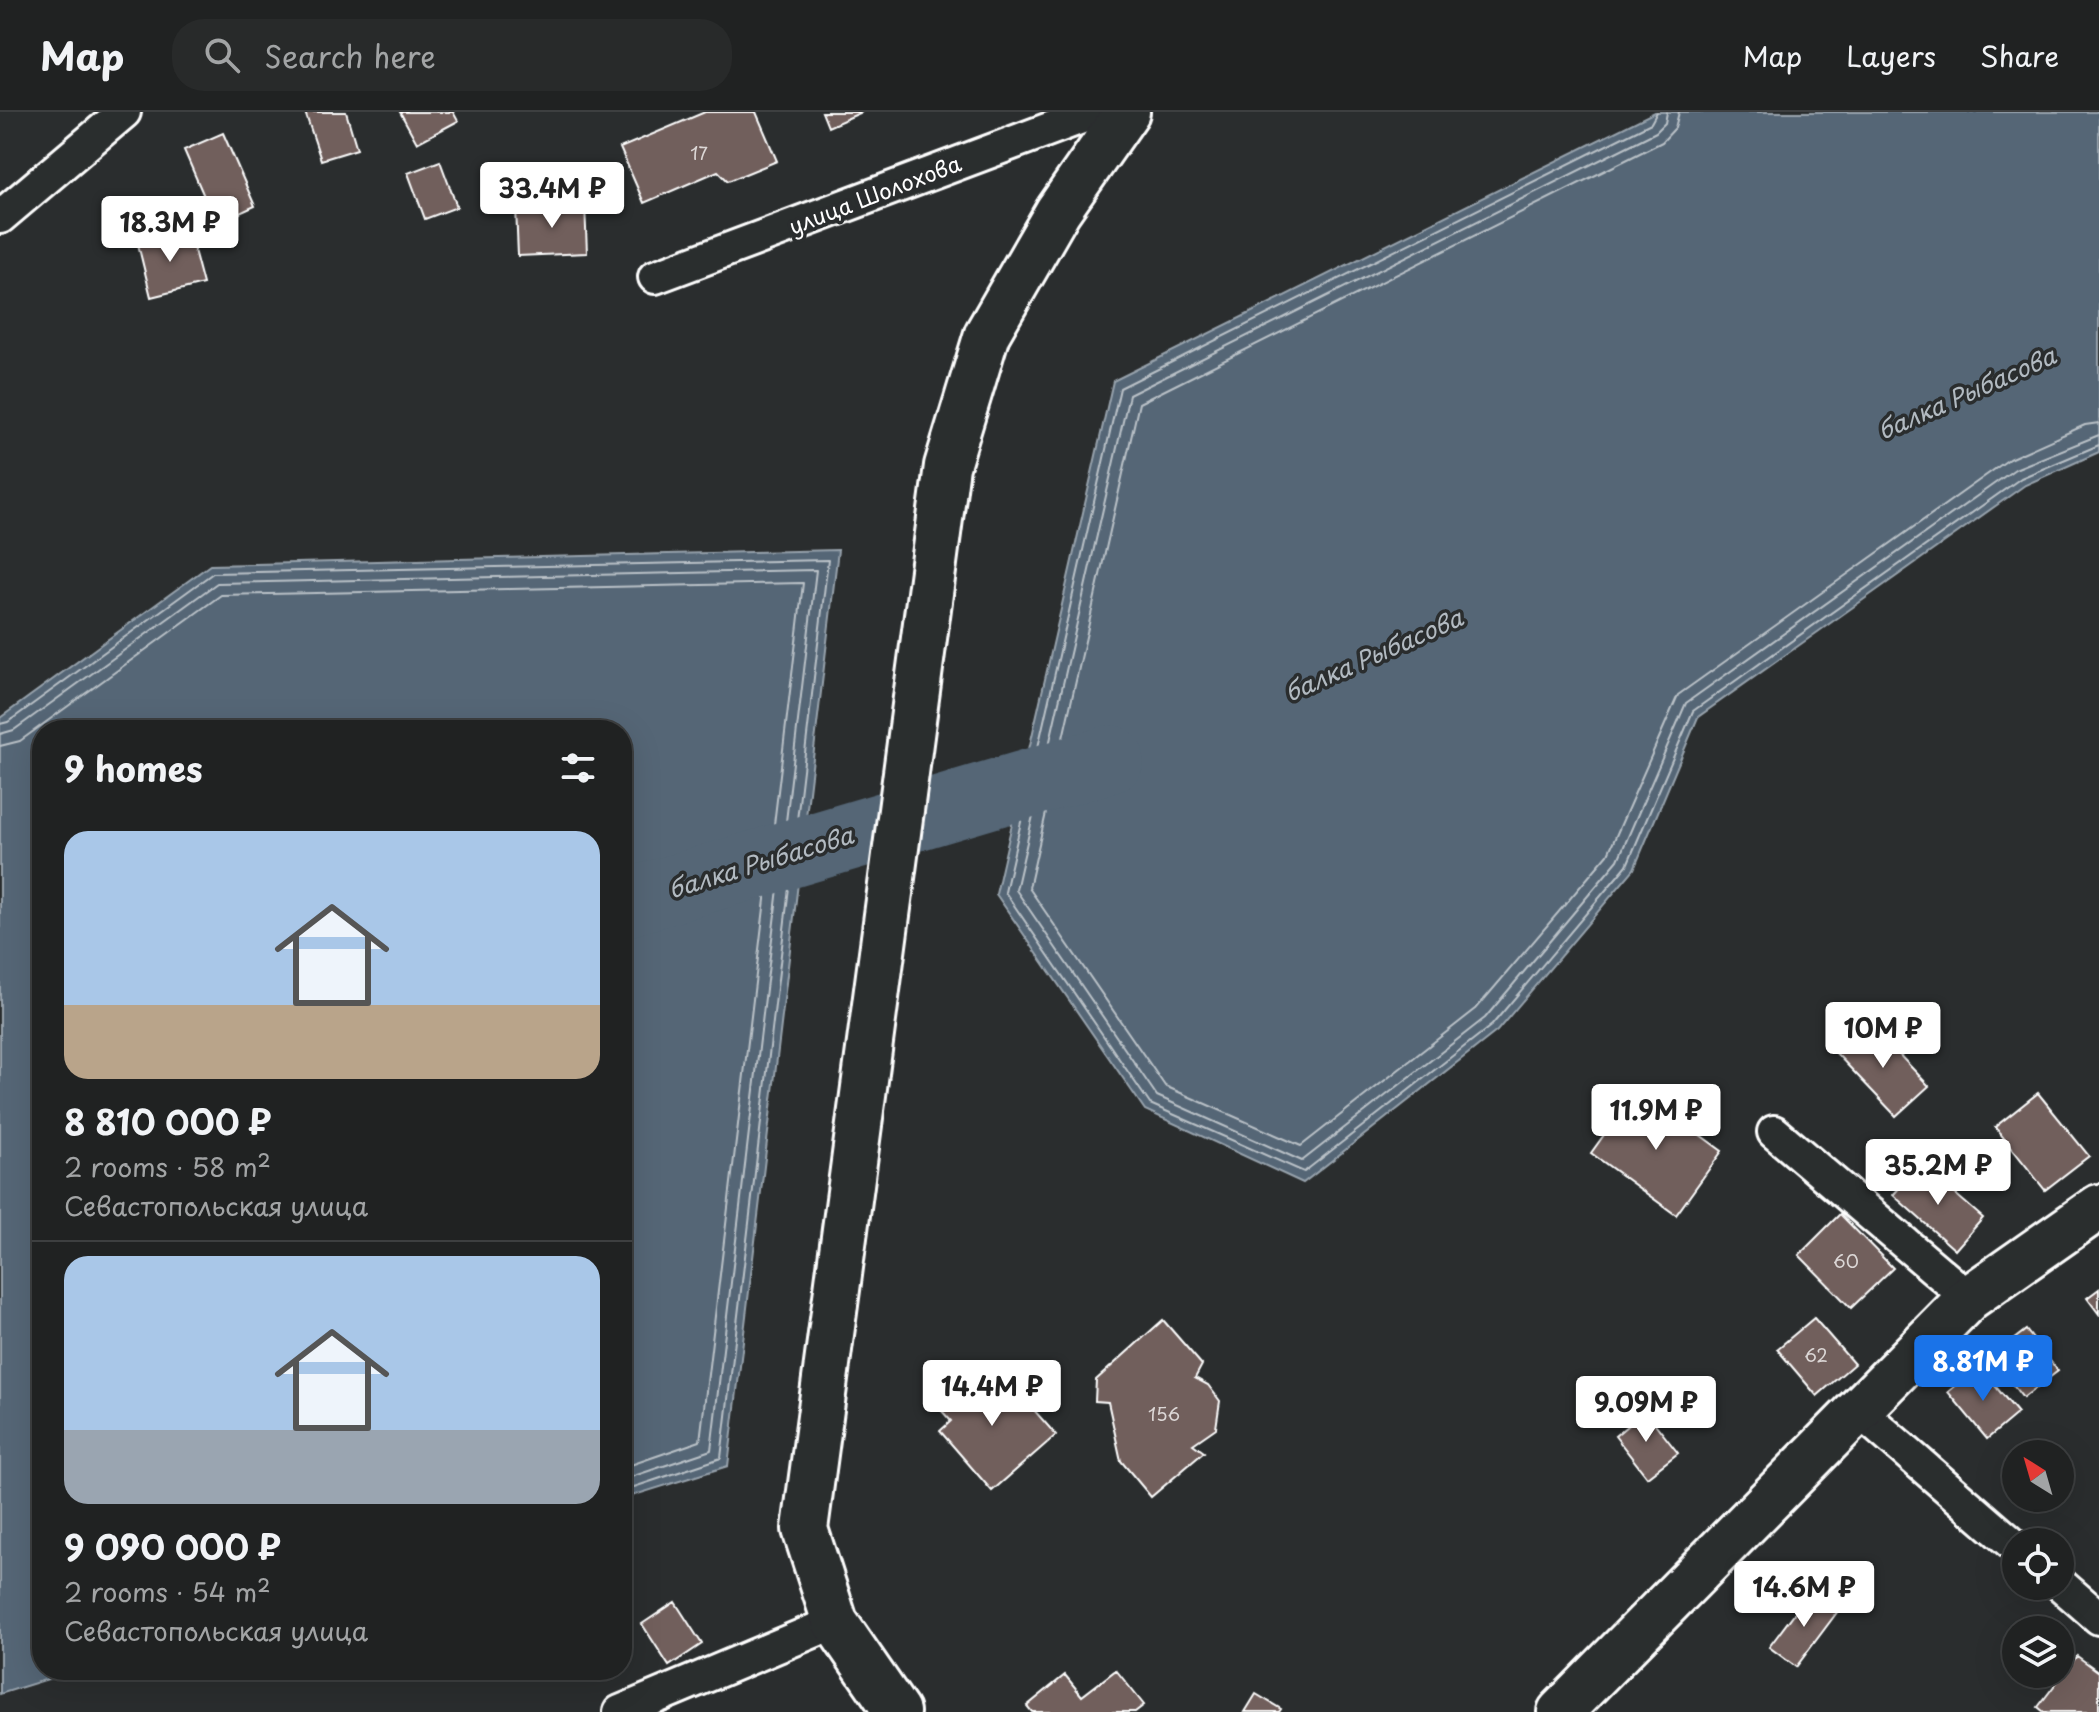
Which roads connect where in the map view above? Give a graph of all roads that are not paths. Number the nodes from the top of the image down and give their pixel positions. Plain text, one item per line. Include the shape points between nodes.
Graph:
1 (124, 112) edge
2 (1095, 112) edge
3 (1127, 112) edge
4 (0, 217) edge
5 (655, 277) dead end
6 (1774, 1132) dead end
7 (2099, 1207) edge
8 (1969, 1298) junction
9 (1858, 1410) junction
10 (2002, 1535) edge
11 (2074, 1596) edge
12 (2099, 1618) edge
13 (835, 1622) junction
14 (620, 1712) edge
15 (897, 1712) edge
16 (1560, 1712) edge

1 - 4 street
2 - 5 street, улица Шолохова
3 - 13 main road via 1058,211 987,334 947,466 805,1529
6 - 8 street
7 - 8 main road
8 - 9 main road
9 - 10 street
9 - 16 main road
11 - 12 street
13 - 14 street
13 - 15 main road

